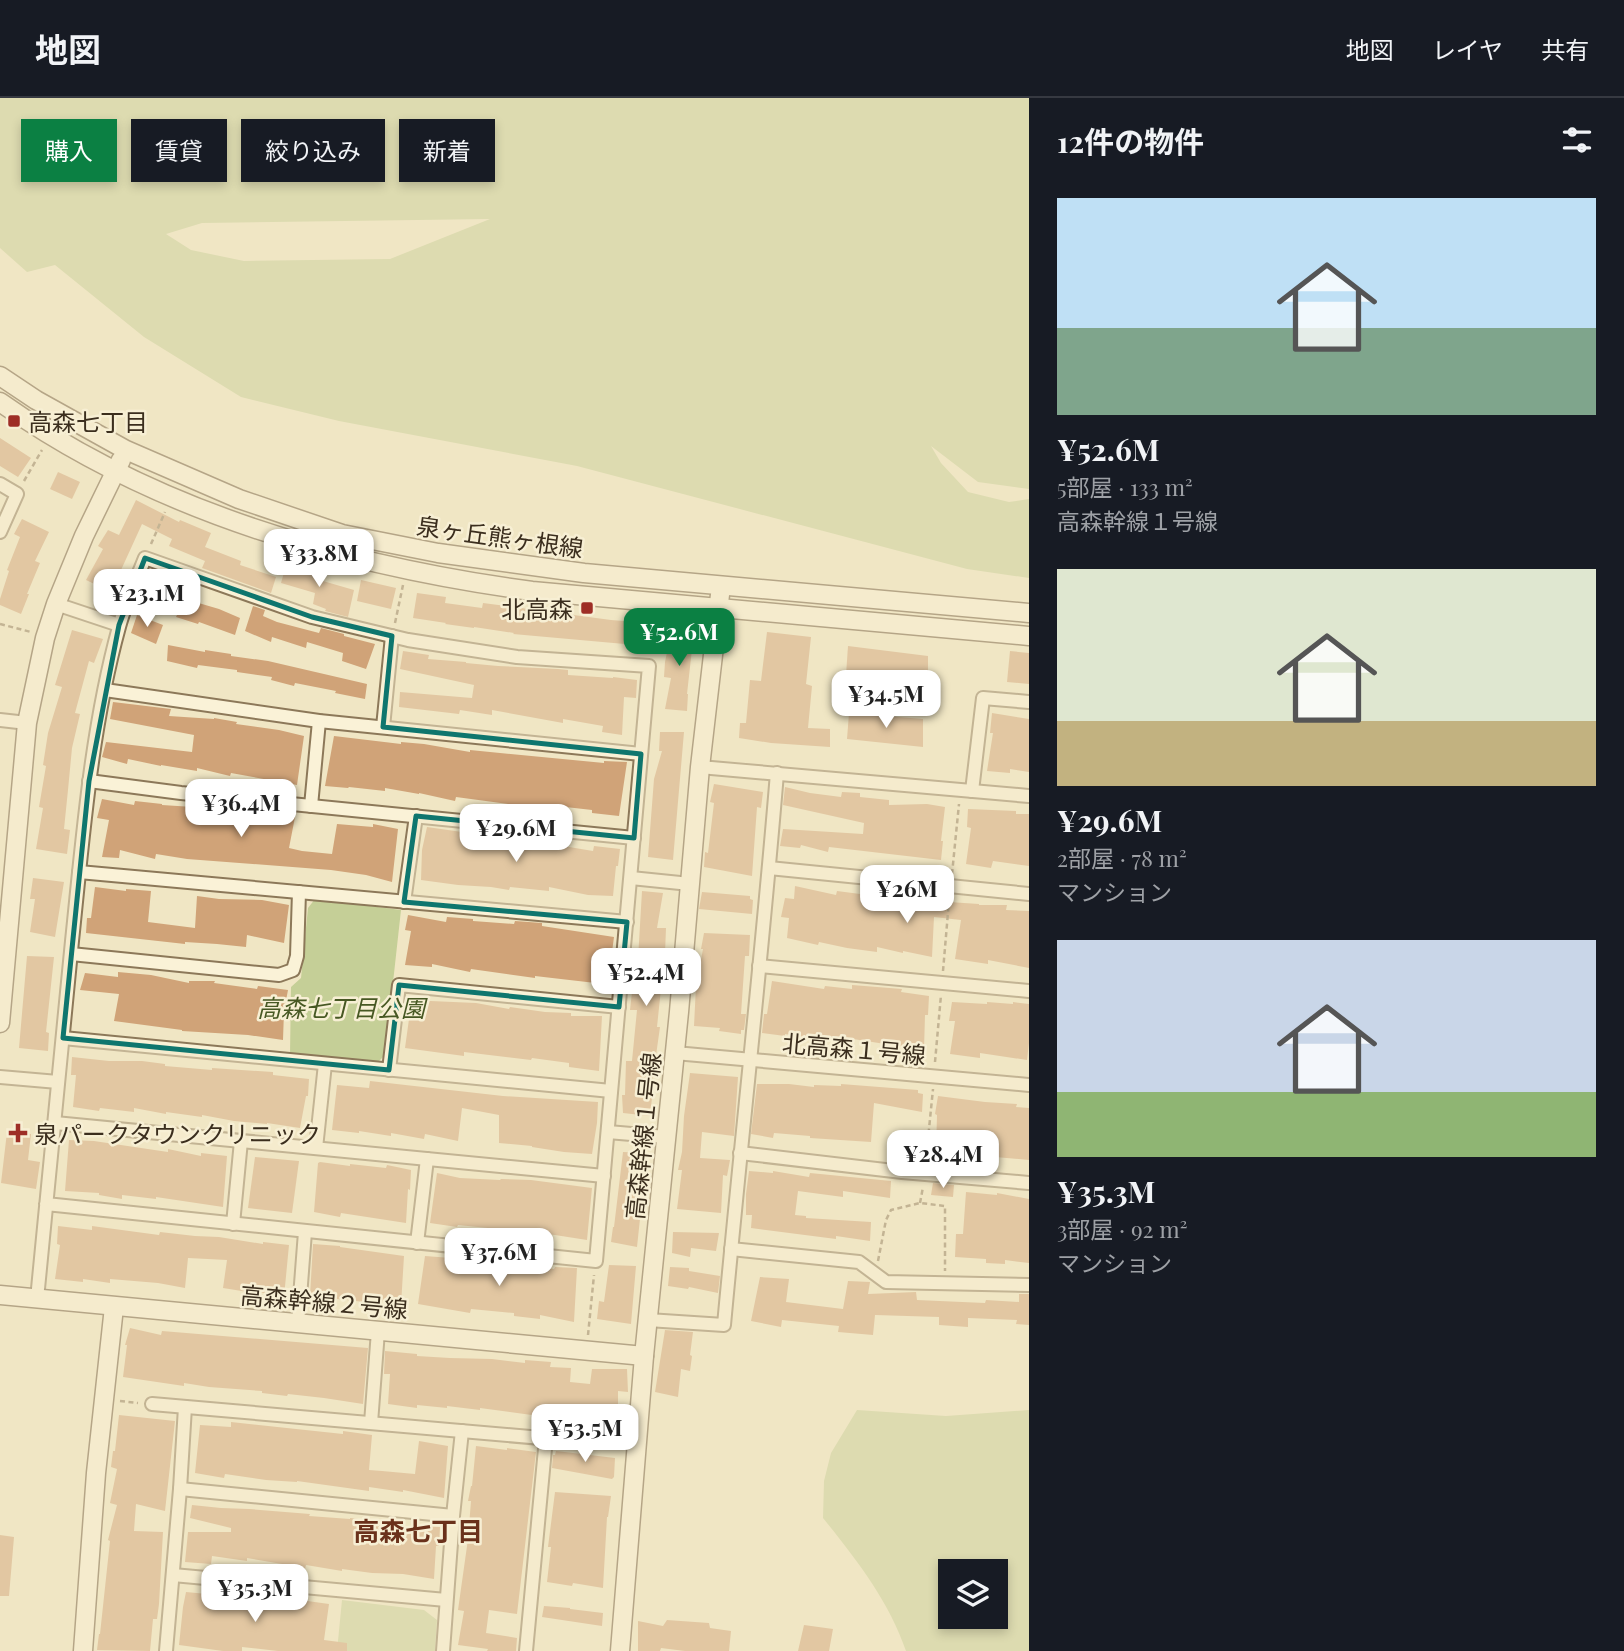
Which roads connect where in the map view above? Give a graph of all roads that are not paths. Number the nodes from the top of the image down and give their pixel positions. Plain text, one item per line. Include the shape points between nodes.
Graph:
1 (0, 376) edge
2 (0, 402) edge
3 (126, 450) junction
4 (116, 470) junction
5 (0, 484) edge
6 (0, 532) edge
7 (721, 586) junction
8 (56, 604) junction
9 (719, 608) junction
10 (1029, 613) edge
11 (119, 625) junction
12 (392, 636) junction
13 (1029, 636) edge
14 (105, 690) junction
15 (1029, 702) edge
16 (0, 720) edge
17 (319, 721) junction
18 (27, 723) junction
19 (383, 727) junction
20 (641, 754) junction
21 (700, 766) junction
22 (777, 773) junction
23 (89, 781) junction
24 (972, 791) junction
25 (1029, 796) edge
26 (311, 806) junction
27 (416, 816) junction
28 (634, 838) junction
29 (769, 868) junction
30 (79, 872) junction
31 (631, 878) junction
32 (690, 884) junction
33 (299, 892) junction
34 (1029, 894) edge
35 (404, 902) junction
36 (627, 922) junction
37 (71, 954) junction
38 (3, 959) edge
39 (759, 966) junction
40 (1029, 991) edge
41 (619, 1007) junction
42 (0, 1023) edge
43 (62, 1038) junction
44 (675, 1053) junction
45 (749, 1059) junction
46 (325, 1063) junction
47 (389, 1070) junction
48 (0, 1077) edge
49 (58, 1082) junction
50 (1029, 1085) edge
51 (611, 1091) junction
52 (55, 1123) junction
53 (608, 1132) junction
54 (666, 1137) junction
55 (241, 1141) junction
56 (316, 1148) junction
57 (740, 1153) junction
58 (427, 1159) junction
59 (604, 1176) junction
60 (1029, 1183) edge
61 (46, 1204) junction
62 (233, 1224) junction
63 (306, 1232) junction
64 (417, 1242) junction
65 (731, 1249) junction
66 (1029, 1285) edge
67 (0, 1296) edge
68 (37, 1299) junction
69 (114, 1307) junction
70 (648, 1320) junction
71 (298, 1323) junction
72 (378, 1331) junction
73 (644, 1356) junction
74 (152, 1404) road end
75 (185, 1407) junction
76 (371, 1423) junction
77 (462, 1431) junction
78 (545, 1438) junction
79 (587, 1442) road end
80 (180, 1489) junction
81 (453, 1516) junction
82 (173, 1575) junction
83 (446, 1600) junction
84 (83, 1651) edge
85 (166, 1651) edge
86 (443, 1651) edge
87 (526, 1651) edge
88 (620, 1651) edge

1 - 3 street, 泉ヶ丘熊ヶ根線
2 - 4 street, 泉ヶ丘熊ヶ根線
3 - 4 street
3 - 7 street, 泉ヶ丘熊ヶ根線 via 239,499 342,534 507,564
4 - 8 street
4 - 9 street, 泉ヶ丘熊ヶ根線 via 242,524 406,570 532,591
5 - 6 street via 17,494
7 - 9 street, 高森幹線１号線
7 - 10 street, 泉ヶ丘熊ヶ根線
8 - 11 street
8 - 18 street
9 - 13 street, 泉ヶ丘熊ヶ根線
9 - 21 street, 高森幹線１号線
11 - 12 street via 145,558 312,617
11 - 14 street
12 - 19 street
12 - 20 street via 517,657 649,666
14 - 17 street
14 - 23 street
15 - 24 street via 983,698
16 - 18 street
17 - 19 street
17 - 26 street
18 - 38 street
19 - 20 street
20 - 28 street
21 - 22 street
21 - 32 street, 高森幹線１号線
22 - 24 street
22 - 29 street
23 - 26 street
23 - 30 street
24 - 25 street
26 - 27 street
27 - 28 street
27 - 35 street
28 - 31 street
29 - 34 street
29 - 39 street
30 - 33 street
30 - 37 street
31 - 32 street
31 - 36 street
32 - 44 street, 高森幹線１号線
33 - 35 street
33 - 37 street via 297,957 293,970 279,975
35 - 36 street
36 - 41 street
37 - 43 street
38 - 42 street
39 - 40 street
39 - 45 street
41 - 47 street via 399,985
41 - 51 street
43 - 46 street
43 - 49 street
44 - 45 street, 北高森１号線
44 - 54 street, 高森幹線１号線
45 - 50 street, 北高森１号線
45 - 57 street
46 - 47 street
46 - 56 street
47 - 51 street
48 - 49 street
49 - 52 street
51 - 53 street
52 - 55 street
52 - 61 street
53 - 54 street
53 - 59 street
54 - 70 street, 高森幹線１号線
55 - 56 street
55 - 62 street
56 - 58 street
57 - 60 street
57 - 65 street
58 - 59 street
58 - 64 street
59 - 64 street via 596,1261
61 - 62 street
61 - 68 street
62 - 63 street
63 - 64 street
63 - 71 street
65 - 66 street via 859,1262 886,1282
65 - 70 street via 724,1325
67 - 68 street, 高森幹線２号線
68 - 69 street, 高森幹線２号線
69 - 71 street, 高森幹線２号線
69 - 84 street
70 - 73 street, 高森幹線１号線
71 - 72 street, 高森幹線２号線
72 - 73 street, 高森幹線２号線
72 - 76 street
73 - 88 street, 高森幹線１号線
74 - 75 street
75 - 76 street
75 - 80 street
76 - 77 street
77 - 78 street
77 - 81 street
78 - 79 street
78 - 87 street
80 - 81 street
80 - 82 street
81 - 83 street
82 - 83 street
82 - 85 street
83 - 86 street

